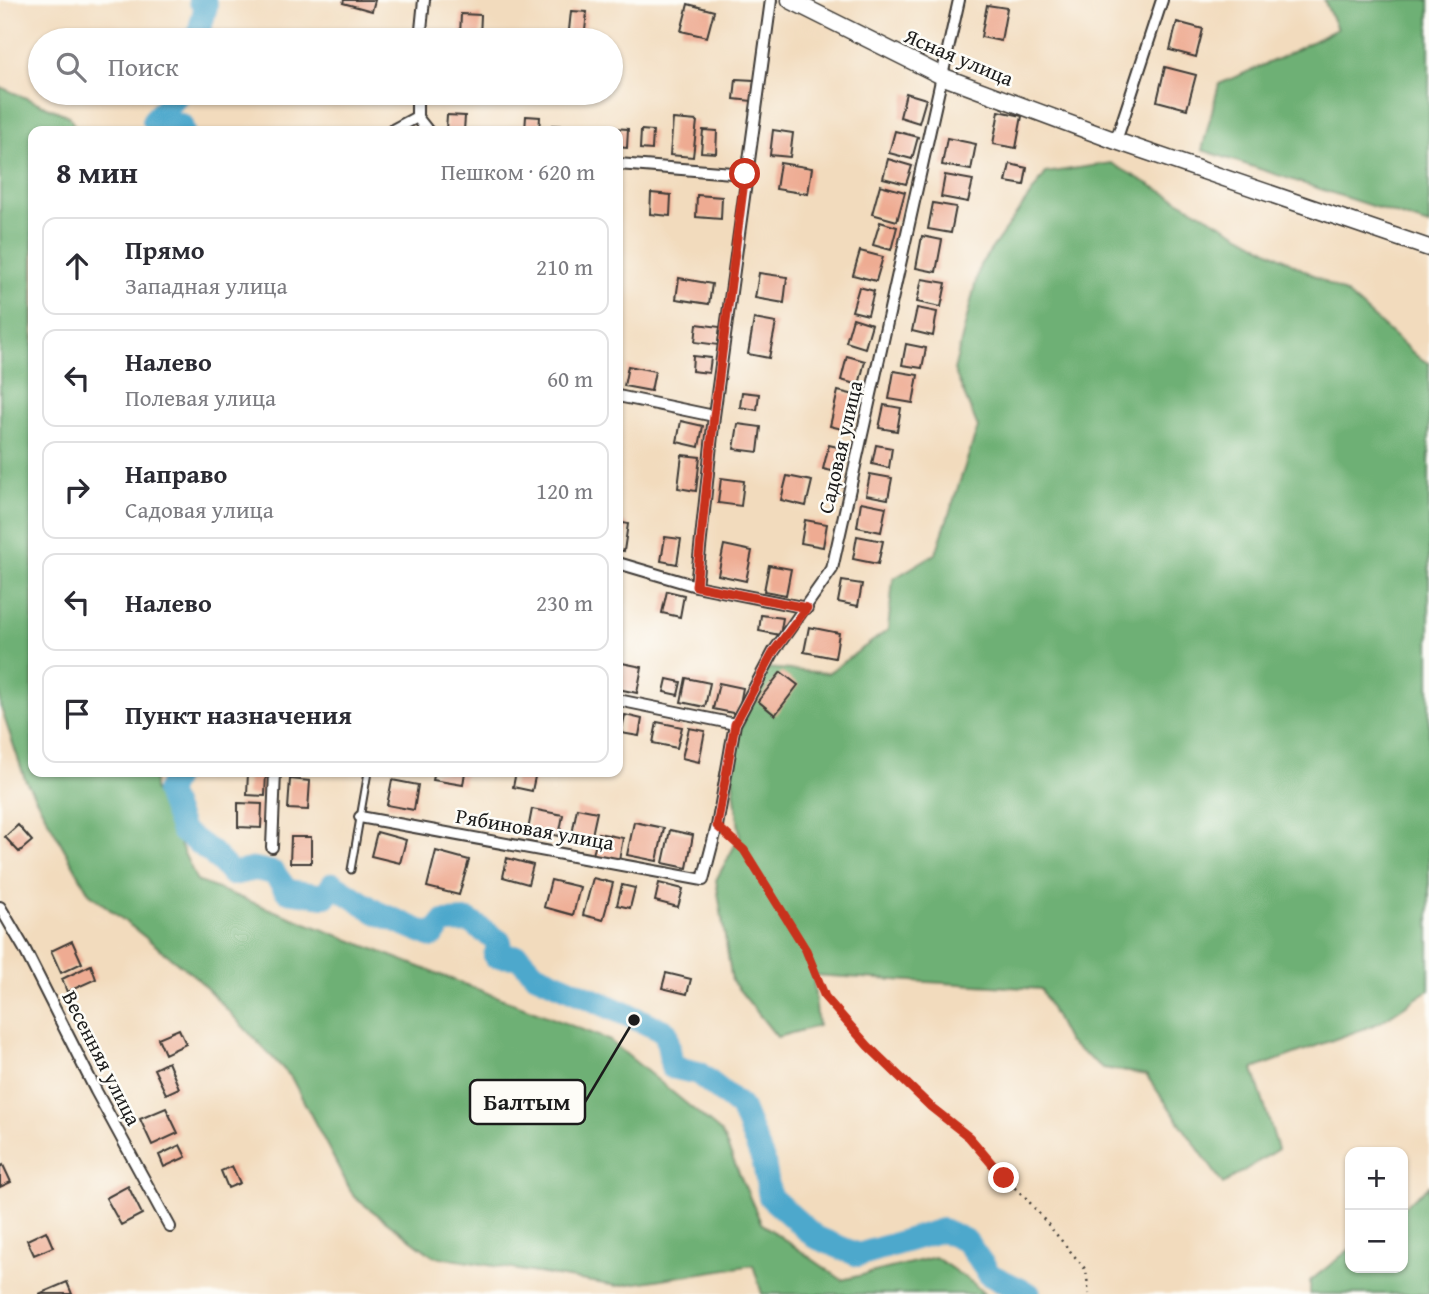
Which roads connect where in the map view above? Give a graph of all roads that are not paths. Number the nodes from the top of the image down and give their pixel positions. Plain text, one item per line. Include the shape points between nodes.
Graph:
1 (424, 0) edge
2 (771, 0) edge
3 (790, 0) edge
4 (959, 0) edge
5 (1162, 0) edge
6 (421, 28) edge
7 (944, 77) junction
8 (416, 105) edge
9 (416, 117) junction
10 (400, 126) edge
11 (424, 126) edge
12 (1116, 141) junction
13 (623, 164) edge
14 (745, 174) junction
15 (1429, 248) edge
16 (623, 397) edge
17 (714, 416) junction
18 (623, 564) edge
19 (696, 586) junction
20 (807, 608) junction
21 (623, 701) edge
22 (735, 724) junction
23 (275, 777) edge
24 (367, 777) edge
25 (360, 817) junction
26 (272, 847) dead end
27 (351, 870) dead end
28 (703, 880) joint
29 (0, 907) edge
30 (170, 1227) dead end

1 - 6 street
2 - 14 street
3 - 7 main road, Ясная улица
4 - 7 street, Садовая улица
5 - 12 street
7 - 12 main road, Ясная улица
7 - 20 street, Садовая улица via 832,569
8 - 9 street
9 - 10 street
9 - 11 street
12 - 15 main road, Ясная улица
13 - 14 street
14 - 17 street
16 - 17 street
17 - 19 street
18 - 19 street
19 - 20 street
20 - 22 street, Садовая улица via 774,651
21 - 22 street
22 - 28 street, Садовая улица
23 - 26 street
24 - 25 lane
25 - 27 lane
25 - 28 street, Рябиновая улица
29 - 30 street, Весенняя улица

